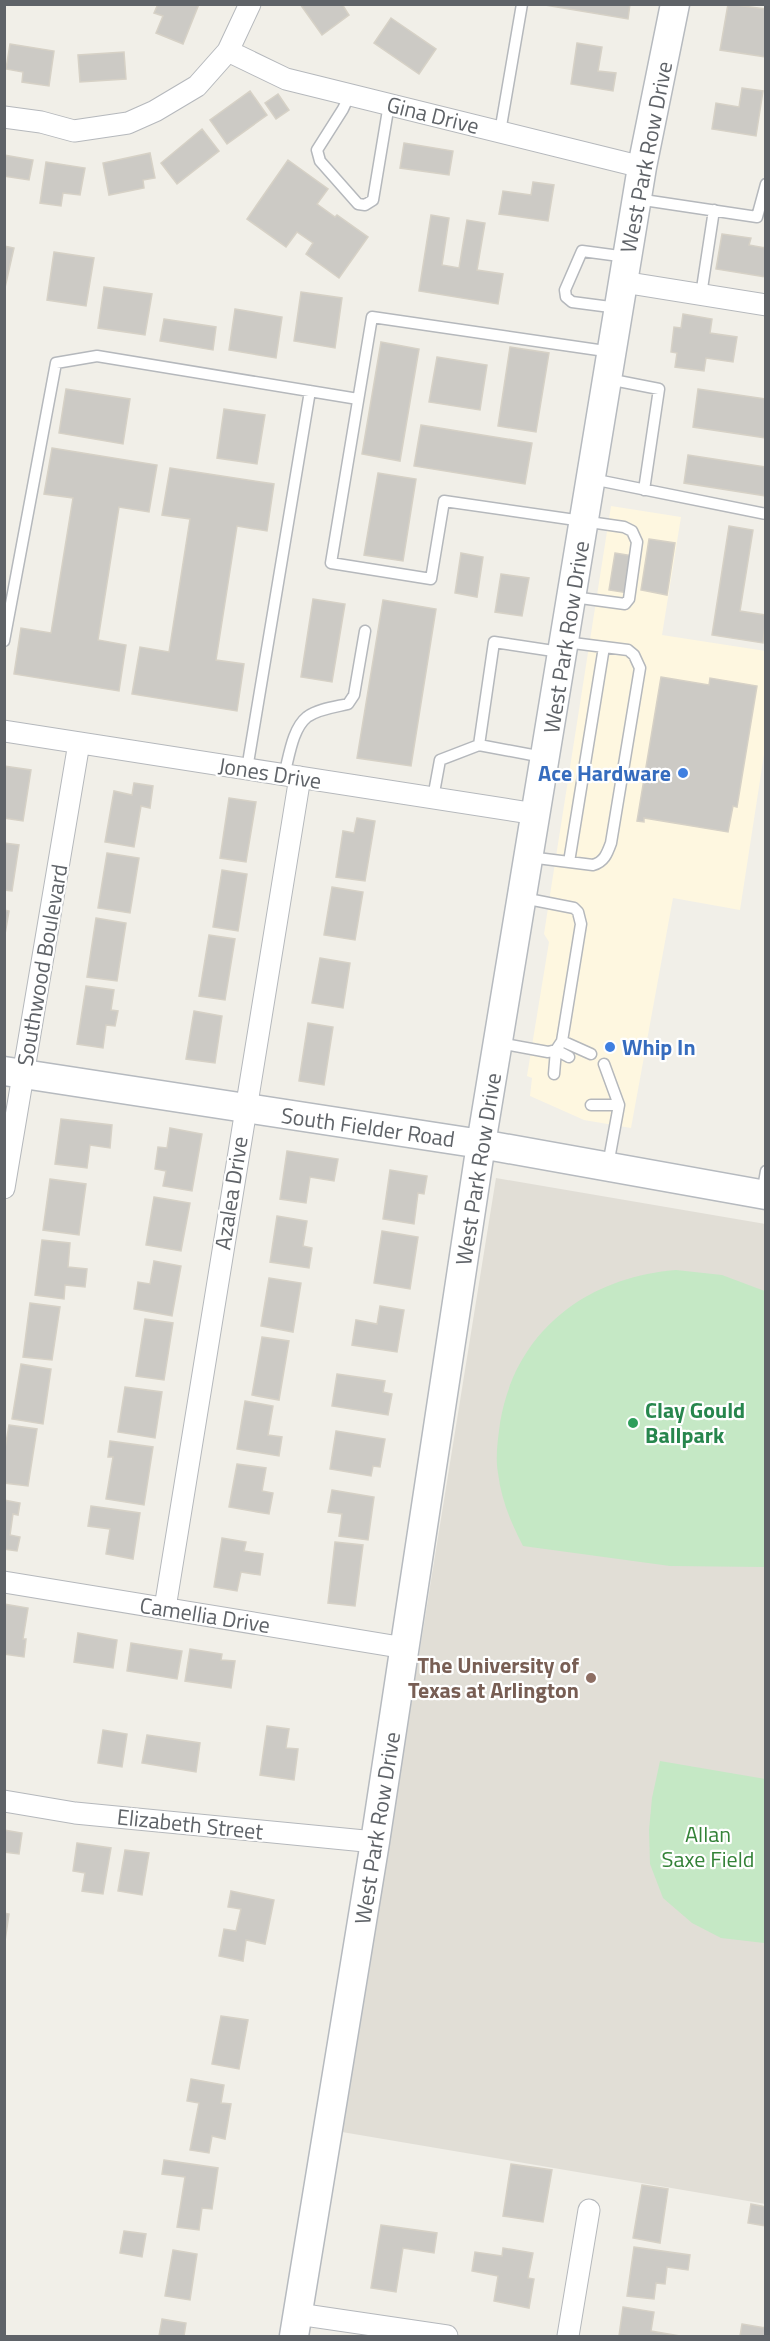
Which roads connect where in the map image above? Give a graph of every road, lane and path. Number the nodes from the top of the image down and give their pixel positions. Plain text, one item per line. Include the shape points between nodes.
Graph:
1 (250, 4) edge
2 (522, 4) edge
3 (675, 4) edge
4 (228, 51) junction
5 (350, 94) junction
6 (389, 104) junction
7 (4, 117) edge
8 (500, 132) junction
9 (642, 167) junction
10 (765, 184) edge
11 (637, 200) junction
12 (714, 210) junction
13 (623, 282) junction
14 (701, 295) junction
15 (765, 305) edge
16 (610, 365) junction
17 (310, 391) junction
18 (358, 399) junction
19 (591, 479) junction
20 (644, 490) junction
21 (765, 514) edge
22 (585, 521) junction
23 (573, 597) junction
24 (365, 631) dead end
25 (4, 641) edge
26 (564, 647) junction
27 (604, 647) junction
28 (4, 731) edge
29 (79, 743) junction
30 (479, 745) junction
31 (546, 757) junction
32 (247, 769) junction
33 (292, 776) junction
34 (433, 798) junction
35 (536, 814) junction
36 (529, 857) junction
37 (569, 862) junction
38 (522, 898) junction
39 (498, 1042) junction
40 (559, 1045) junction
41 (591, 1054) dead end
42 (565, 1061) dead end
43 (604, 1064) dead end
44 (14, 1072) edge
45 (554, 1074) dead end
46 (619, 1105) junction
47 (244, 1109) junction
48 (481, 1144) junction
49 (608, 1167) junction
50 (764, 1187) edge
51 (4, 1188) edge
52 (4, 1582) edge
53 (165, 1608) junction
54 (405, 1648) junction
55 (4, 1802) edge
56 (375, 1842) junction
57 (589, 2210) dead end
58 (296, 2325) edge
59 (447, 2337) edge
60 (568, 2337) edge

1 - 4 street
2 - 8 lane
3 - 9 main road, West Park Row Drive
4 - 5 street, Gina Drive via 286,79
4 - 7 street via 197,86 128,123 74,131
5 - 6 street, Gina Drive
5 - 6 lane via 317,150 320,161 358,204 373,200
6 - 8 street, Gina Drive
8 - 9 street, Gina Drive
9 - 11 main road, West Park Row Drive
10 - 12 lane via 757,217
11 - 12 lane
11 - 13 main road, West Park Row Drive
12 - 14 lane
13 - 13 lane via 572,302 566,297 565,290 582,251
13 - 14 street
13 - 16 main road, West Park Row Drive
14 - 15 street
16 - 18 lane via 372,317
16 - 19 main road, West Park Row Drive
16 - 20 lane via 659,389
17 - 18 lane
17 - 25 lane via 97,356 56,363
17 - 32 lane
18 - 22 lane via 331,563 431,579 444,501
19 - 20 lane
19 - 22 main road, West Park Row Drive
20 - 21 lane
22 - 23 main road, West Park Row Drive
22 - 23 lane via 632,531 637,542 629,599 625,604
23 - 26 main road, West Park Row Drive
24 - 33 lane via 354,695 348,704 306,718 297,732
26 - 27 lane
26 - 30 lane via 494,642
26 - 31 main road, West Park Row Drive
27 - 37 lane
27 - 37 lane via 628,651 640,668 611,843 600,863
28 - 29 street, Jones Drive
29 - 32 street, Jones Drive
29 - 44 street, Southwood Boulevard
30 - 31 lane
30 - 34 lane via 440,760
31 - 35 main road, West Park Row Drive
32 - 33 street, Jones Drive
33 - 34 street, Jones Drive
33 - 47 street, Azalea Drive
34 - 35 street, Jones Drive
35 - 36 main road, West Park Row Drive
36 - 37 lane
36 - 38 main road, West Park Row Drive
38 - 39 main road, West Park Row Drive
38 - 40 lane via 578,912 581,924
39 - 40 lane via 548,1052
39 - 48 main road, West Park Row Drive
40 - 41 lane
40 - 42 lane
40 - 45 lane
43 - 46 lane
44 - 47 main road, South Fielder Road
44 - 51 street, Southwood Boulevard
46 - 46 lane via 599,1095
46 - 49 lane
47 - 48 main road, South Fielder Road
47 - 53 street, Azalea Drive
48 - 49 main road, South Fielder Road
48 - 54 main road, West Park Row Drive
49 - 50 main road, South Fielder Road
52 - 53 street, Camellia Drive
53 - 54 street, Camellia Drive
54 - 56 main road, West Park Row Drive
55 - 56 street, Elizabeth Street via 75,1813
56 - 58 main road, West Park Row Drive
57 - 60 street
58 - 59 street

